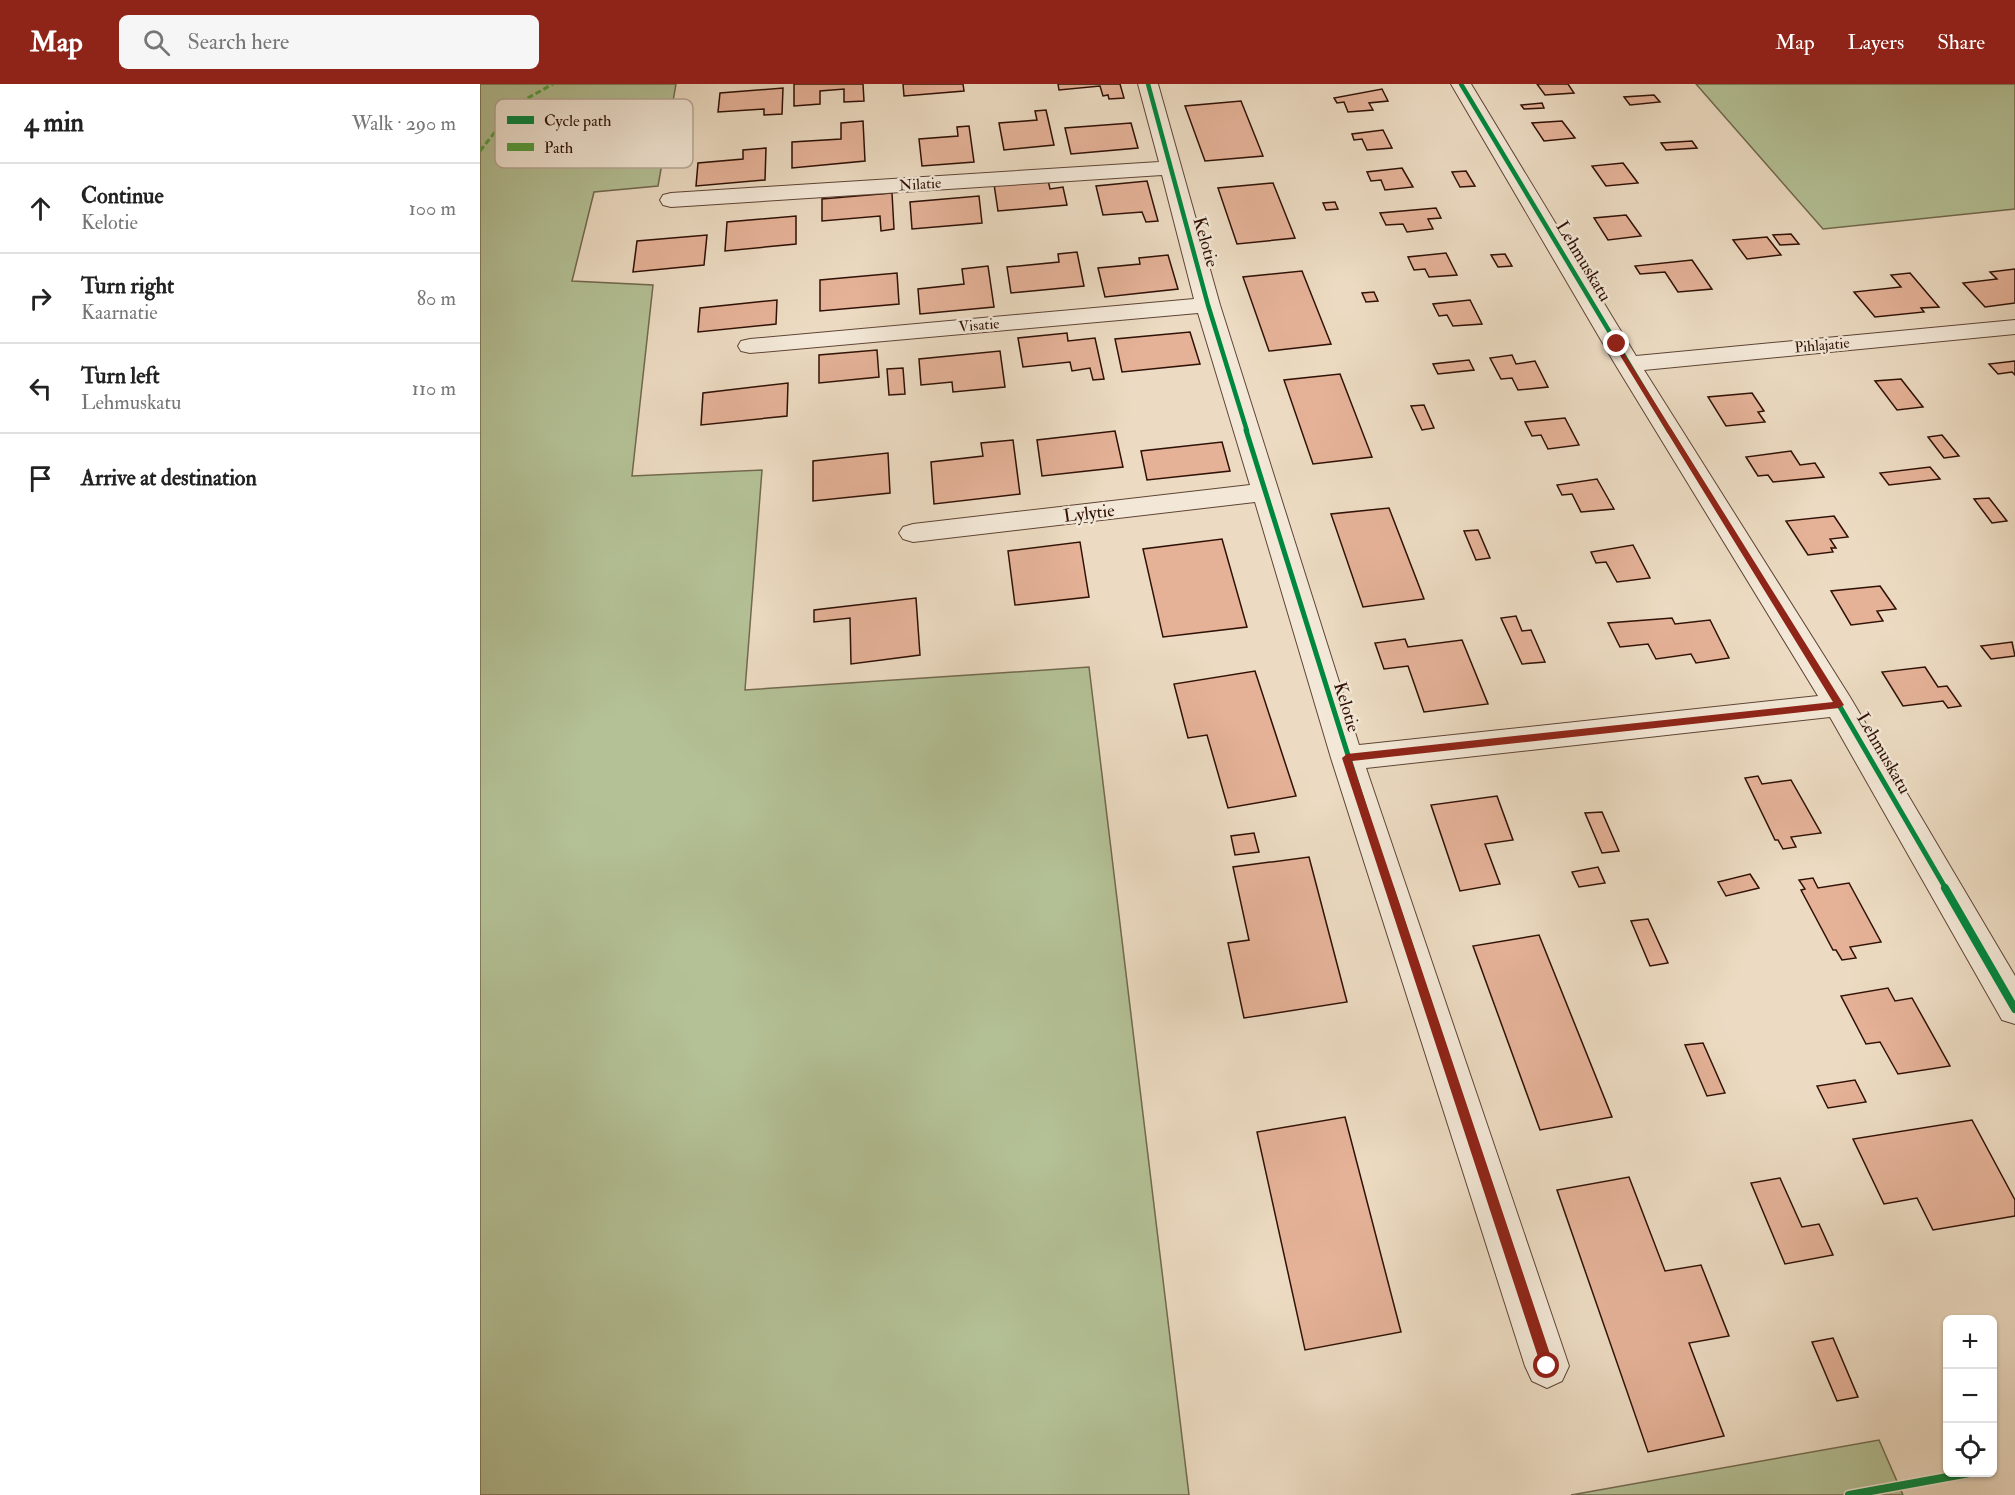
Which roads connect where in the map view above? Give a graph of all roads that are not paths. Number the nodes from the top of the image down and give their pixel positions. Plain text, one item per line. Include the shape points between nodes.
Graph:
1 (1148, 84) edge
2 (1461, 84) edge
3 (1169, 168) junction
4 (671, 200) dead end
5 (1208, 305) junction
6 (2015, 327) edge
7 (750, 346) dead end
8 (1628, 364) junction
9 (1265, 492) junction
10 (913, 533) dead end
11 (1839, 705) junction
12 (1347, 758) junction
13 (2015, 1009) edge
14 (1547, 1366) dead end

1 - 3 street, Kelotie
2 - 8 street, Lehmuskatu
3 - 4 street, Nilatie
3 - 5 street, Kelotie
5 - 7 street, Visatie
5 - 9 street, Kelotie
6 - 8 street, Pihlajatie
8 - 11 street, Lehmuskatu
9 - 10 street, Lylytie
9 - 12 street, Kelotie
11 - 12 street
11 - 13 street, Lehmuskatu
12 - 14 street, Kelotie

